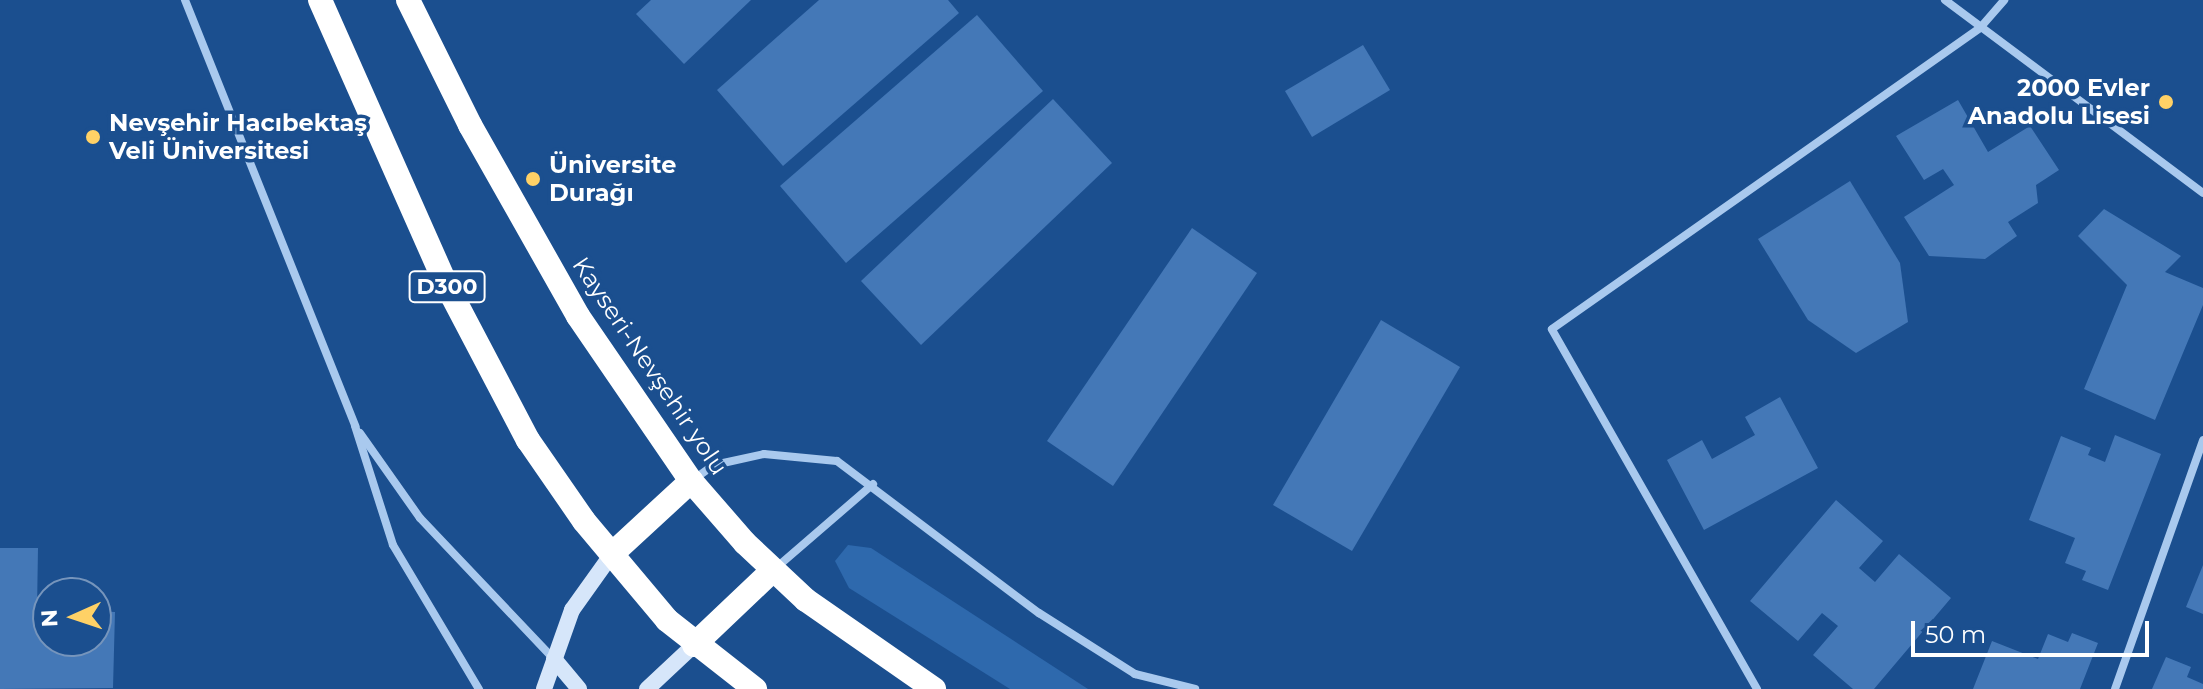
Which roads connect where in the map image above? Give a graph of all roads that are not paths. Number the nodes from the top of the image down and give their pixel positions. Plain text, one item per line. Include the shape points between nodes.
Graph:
1 (185, 0) edge
2 (320, 0) edge
3 (408, 0) edge
4 (1945, 0) edge
5 (2004, 0) edge
6 (1980, 28) junction
7 (2203, 193) edge
8 (355, 426) junction
9 (2203, 440) edge
10 (691, 481) junction
11 (873, 484) junction
12 (612, 554) junction
13 (772, 571) junction
14 (694, 645) junction
15 (554, 659) junction
16 (479, 689) edge
17 (544, 689) edge
18 (579, 689) edge
19 (647, 689) edge
20 (755, 689) edge
21 (934, 689) edge
22 (1195, 689) edge
23 (1757, 689) edge
24 (2115, 689) edge

1 - 8 street
2 - 12 highway, D300 via 494,381 555,482
3 - 10 highway, Kayseri-Nevşehir yolu via 470,125 570,302
4 - 6 street
5 - 6 street
6 - 7 street
6 - 23 street via 1552,329
8 - 15 street via 420,518
8 - 16 street via 393,545
9 - 24 street
10 - 11 street via 714,465 764,454 837,461
10 - 12 highway
10 - 13 highway, Kayseri-Nevşehir yolu
11 - 13 street
11 - 22 street via 961,558 1039,613 1135,674
12 - 14 highway, D300
12 - 15 street via 572,610
13 - 14 highway
13 - 21 highway, Kayseri-Nevşehir yolu via 848,633
14 - 19 street
14 - 20 highway, D300
15 - 17 street
15 - 18 street

